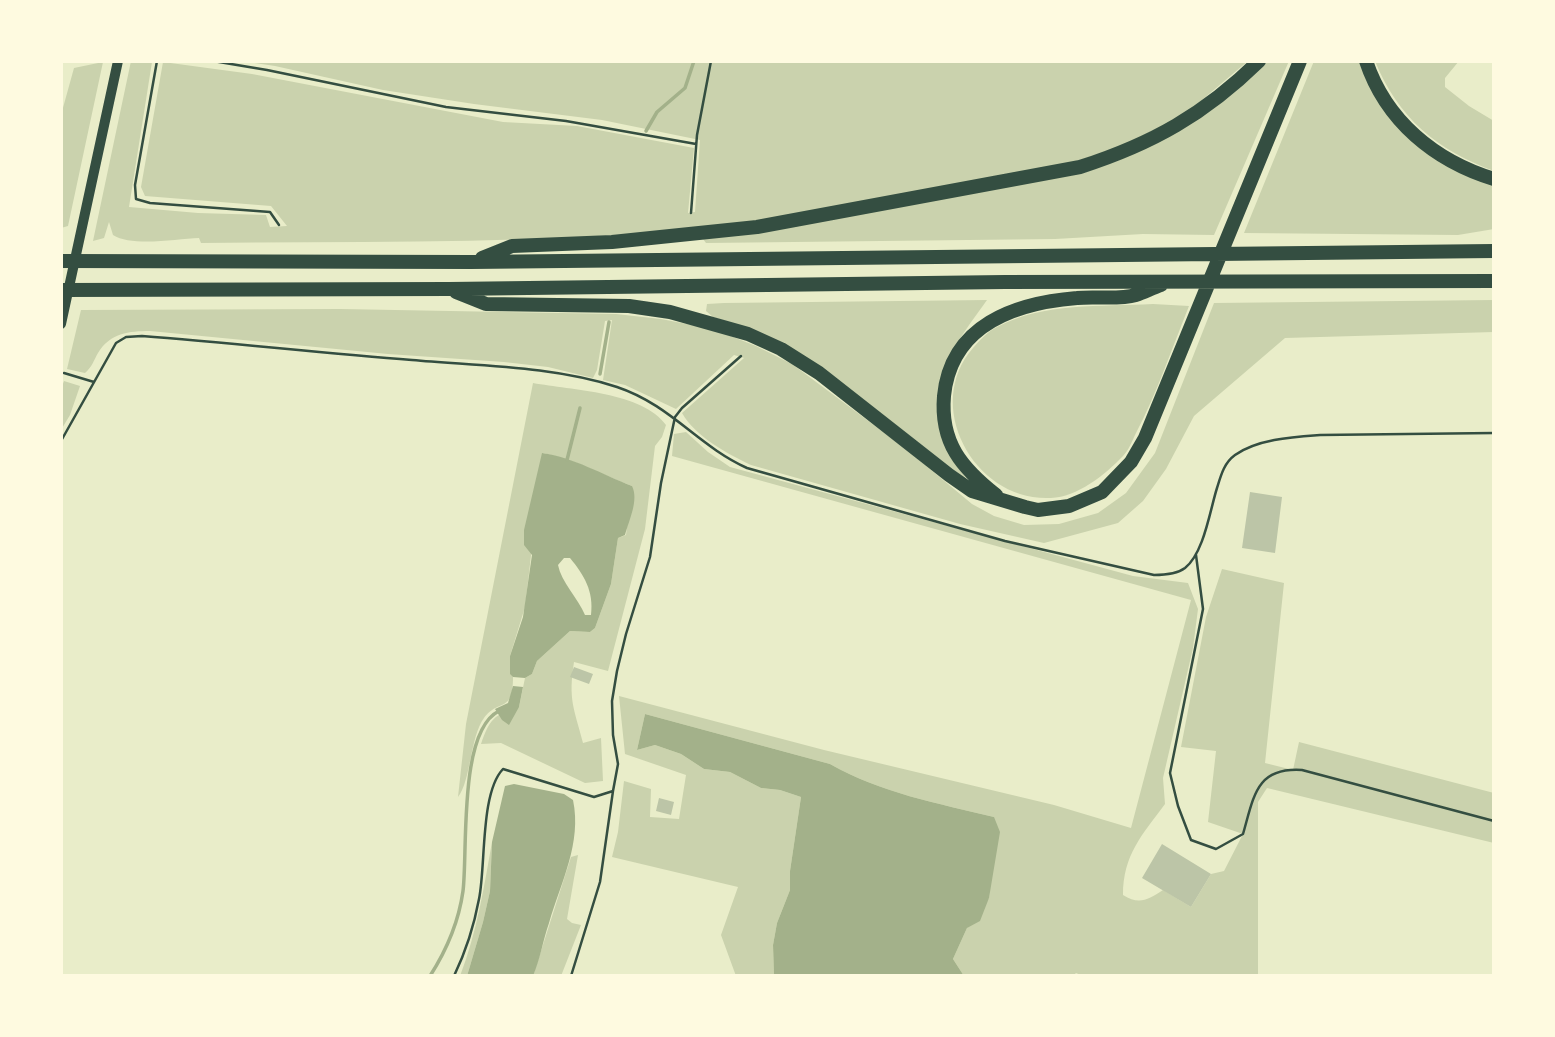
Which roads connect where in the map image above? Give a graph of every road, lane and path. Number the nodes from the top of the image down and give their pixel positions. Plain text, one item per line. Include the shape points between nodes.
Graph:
1 (118, 61) edge
2 (157, 61) edge
3 (213, 61) edge
4 (712, 61) edge
5 (1259, 61) edge
6 (1300, 61) edge
7 (1366, 61) edge
8 (696, 144) junction
9 (1494, 179) edge
10 (691, 213) dead end
11 (279, 225) dead end
12 (1494, 251) edge
13 (61, 261) edge
14 (471, 262) junction
15 (1494, 281) edge
16 (1168, 282) junction
17 (449, 289) junction
18 (61, 290) edge
19 (62, 321) edge
20 (741, 356) dead end
21 (64, 373) dead end
22 (94, 382) junction
23 (675, 417) junction
24 (61, 441) edge
25 (1005, 503) junction
26 (1196, 555) dead end
27 (613, 791) junction
28 (1494, 821) edge
29 (454, 976) edge
30 (571, 976) edge

1 - 19 main road
2 - 11 path via 136,199 270,212
3 - 8 path via 446,107 566,121
4 - 8 path
5 - 14 highway via 1227,92 1157,138 1080,166 757,227 612,242 512,246
6 - 25 highway via 1191,331 1132,462 1110,484 1069,506 1038,510
7 - 9 highway via 1385,100 1413,135 1466,170
8 - 10 path
12 - 14 highway
13 - 14 highway
15 - 16 highway
16 - 17 highway
16 - 25 highway via 1134,295 1076,298 1010,312 983,326 960,351 945,387 948,437 965,468
17 - 18 highway
17 - 25 highway via 486,303 656,310 748,334 819,373 972,491
20 - 23 path
21 - 22 path
22 - 23 path via 116,343 142,335 541,371 617,387
22 - 24 path
23 - 27 path via 650,557 626,634 612,701 618,764
26 - 28 path via 1203,609 1170,773 1191,840 1216,849 1243,834 1265,778 1283,769
27 - 29 path via 594,797 503,769 495,778 480,898
27 - 30 path via 600,882

